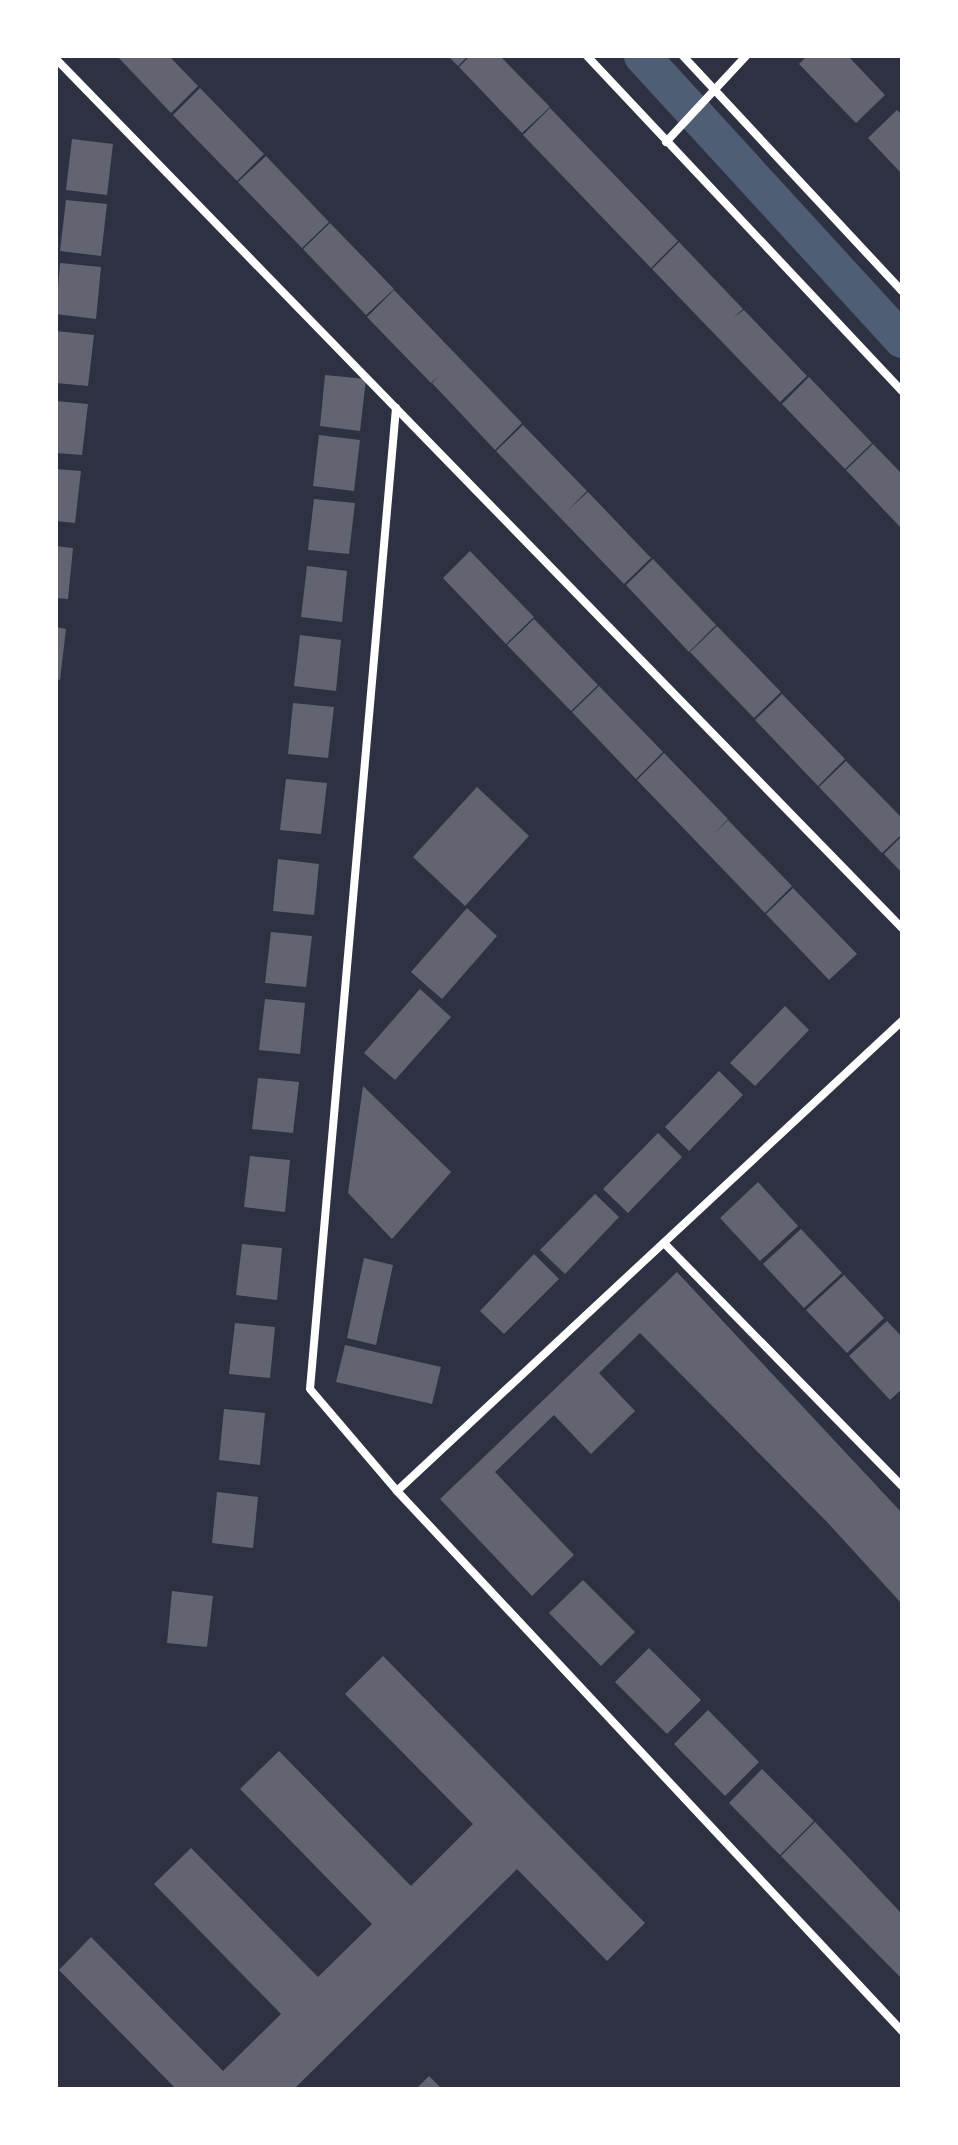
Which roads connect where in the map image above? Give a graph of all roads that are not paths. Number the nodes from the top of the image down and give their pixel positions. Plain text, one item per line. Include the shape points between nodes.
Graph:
1 (587, 56) edge
2 (683, 56) edge
3 (746, 56) edge
4 (56, 59) edge
5 (714, 90) junction
6 (666, 142) junction
7 (902, 291) edge
8 (902, 391) edge
9 (396, 408) junction
10 (902, 928) edge
11 (902, 1021) edge
12 (664, 1243) junction
13 (902, 1486) edge
14 (397, 1491) junction
15 (902, 2031) edge

1 - 6 street
2 - 5 street
3 - 5 street
4 - 9 street
5 - 6 street
5 - 7 street
6 - 8 street
9 - 10 street
9 - 14 street via 310,1389
11 - 12 street
12 - 13 street
12 - 14 street
14 - 15 street

